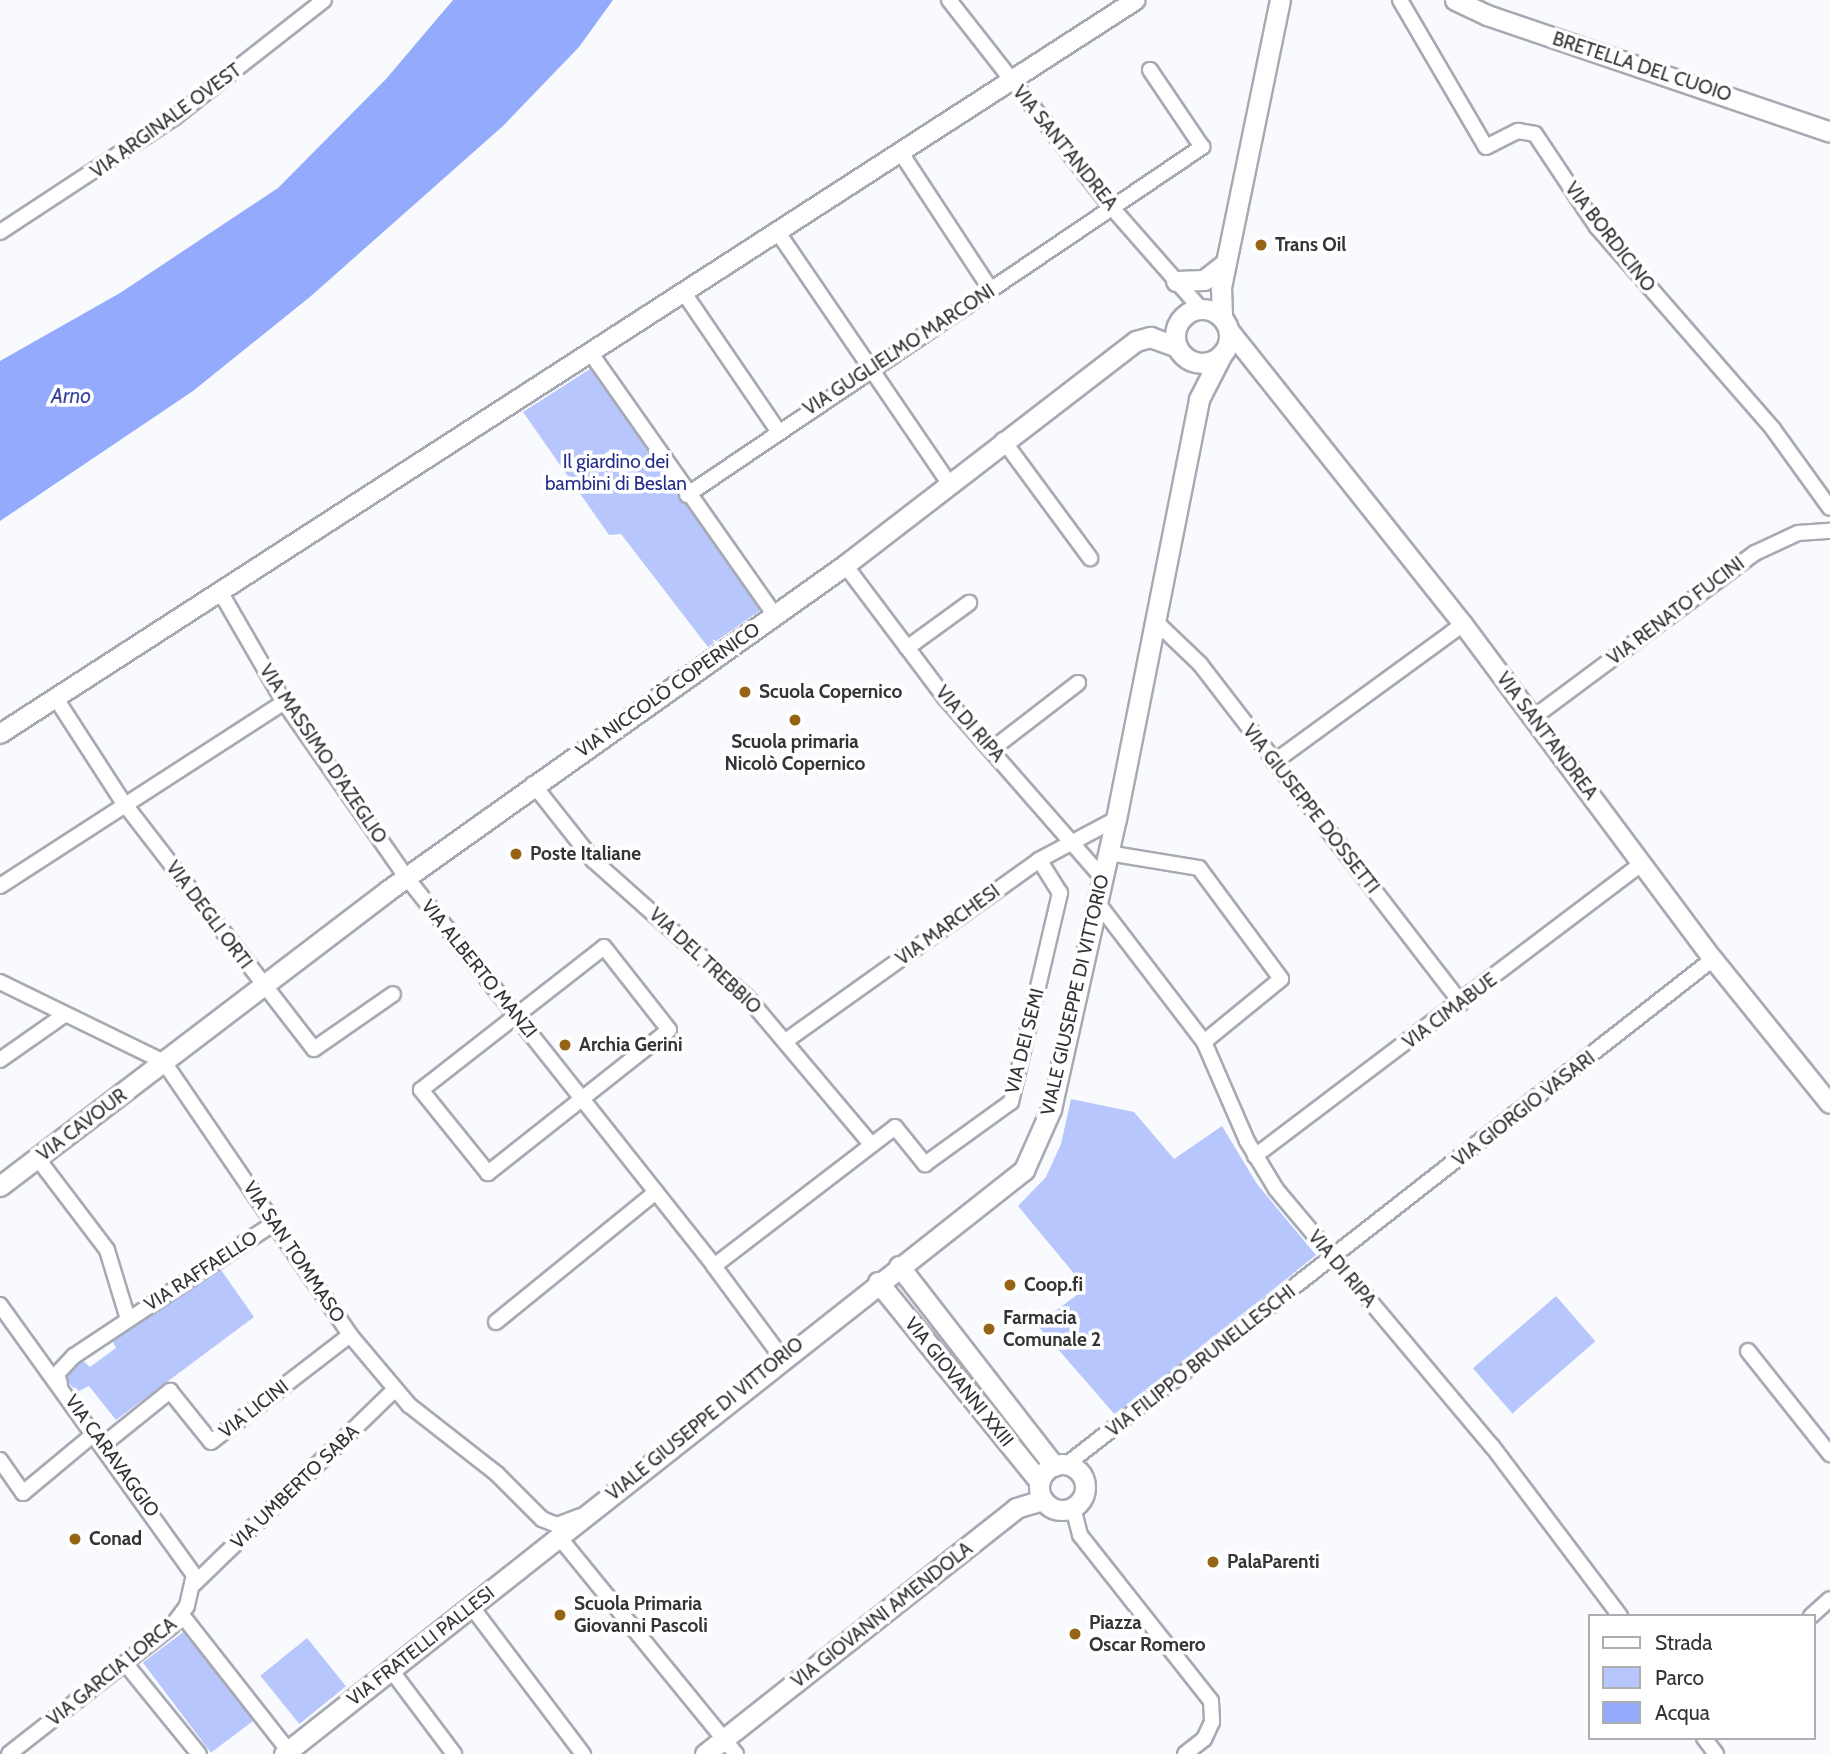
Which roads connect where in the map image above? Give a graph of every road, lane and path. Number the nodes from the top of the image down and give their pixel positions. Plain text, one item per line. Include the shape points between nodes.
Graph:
1 (324, 0) edge
2 (949, 0) edge
3 (1136, 0) edge
4 (1280, 0) edge
5 (1400, 0) edge
6 (1455, 0) edge
7 (1150, 71) dead end
8 (1011, 81) junction
9 (1830, 132) edge
10 (901, 153) junction
11 (1113, 209) junction
12 (777, 231) junction
13 (0, 232) edge
14 (1226, 263) junction
15 (1181, 287) junction
16 (991, 290) junction
17 (684, 293) junction
18 (1209, 315) junction
19 (1183, 354) junction
20 (1222, 354) junction
21 (592, 355) junction
22 (870, 367) junction
23 (1259, 371) junction
24 (1199, 400) junction
25 (778, 431) junction
26 (1003, 440) junction
27 (950, 485) junction
28 (687, 495) junction
29 (1830, 508) edge
30 (1830, 531) edge
31 (1090, 558) dead end
32 (845, 565) junction
33 (221, 593) junction
34 (969, 603) dead end
35 (775, 615) junction
36 (1155, 621) junction
37 (1463, 624) junction
38 (907, 648) junction
39 (1078, 683) dead end
40 (55, 697) junction
41 (284, 702) junction
42 (1534, 717) junction
43 (0, 734) edge
44 (991, 750) junction
45 (1274, 762) junction
46 (533, 785) junction
47 (123, 802) junction
48 (1115, 819) junction
49 (1071, 839) junction
50 (1108, 853) junction
51 (1039, 860) junction
52 (1643, 863) junction
53 (1102, 877) junction
54 (407, 878) junction
55 (0, 886) edge
56 (1097, 902) junction
57 (1713, 959) junction
58 (0, 982) edge
59 (262, 985) junction
60 (393, 994) dead end
61 (1461, 1003) junction
62 (64, 1015) junction
63 (516, 1016) junction
64 (787, 1040) junction
65 (1204, 1042) junction
66 (0, 1060) edge
67 (164, 1062) junction
68 (581, 1098) junction
69 (1830, 1104) edge
70 (872, 1144) junction
71 (1255, 1156) junction
72 (37, 1159) junction
73 (0, 1186) edge
74 (656, 1192) junction
75 (274, 1223) junction
76 (1332, 1258) junction
77 (714, 1266) junction
78 (899, 1266) junction
79 (878, 1282) junction
80 (0, 1305) edge
81 (128, 1319) junction
82 (496, 1322) dead end
83 (349, 1335) junction
84 (1748, 1351) dead end
85 (782, 1358) junction
86 (60, 1384) junction
87 (395, 1389) junction
88 (99, 1438) junction
89 (1830, 1454) edge
90 (0, 1460) edge
91 (1066, 1467) junction
92 (1041, 1491) junction
93 (1073, 1507) junction
94 (585, 1515) junction
95 (542, 1519) junction
96 (559, 1537) junction
97 (530, 1560) junction
98 (194, 1584) junction
99 (1830, 1599) edge
100 (471, 1606) junction
101 (1618, 1614) edge
102 (1813, 1614) edge
103 (182, 1615) junction
104 (125, 1663) junction
105 (391, 1670) junction
106 (730, 1747) edge
107 (288, 1753) edge
108 (9, 1754) edge
109 (199, 1754) edge
110 (454, 1754) edge
111 (583, 1754) edge
112 (705, 1754) edge
113 (1185, 1754) edge

1 - 13 street, VIA ARGINALE OVEST via 175,117
2 - 8 street, VIA SANT'ANDREA
3 - 8 street
4 - 14 main road
5 - 29 street, VIA BORDICINO via 1486,146 1517,131 1535,134 1597,227 1773,429
6 - 9 main road, BRETELLA DEL CUOIO via 1487,15
7 - 11 street, VIA GUGLIELMO MARCONI via 1202,147
8 - 10 street
8 - 11 street, VIA SANT'ANDREA
10 - 12 street
10 - 16 street
11 - 15 street, VIA SANT'ANDREA
11 - 16 street, VIA GUGLIELMO MARCONI
12 - 17 street
12 - 22 street
14 - 15 main road via 1204,279
14 - 18 main road
15 - 18 street, VIA SANT'ANDREA
16 - 22 street, VIA GUGLIELMO MARCONI
17 - 21 street
17 - 25 street
18 - 19 main road via 1177,325
18 - 20 main road, VIALE GIUSEPPE DI VITTORIO
18 - 23 street, VIA SANT'ANDREA
19 - 20 main road via 1206,363
19 - 24 main road, VIALE GIUSEPPE DI VITTORIO
19 - 26 main road, VIA NICCOLÒ COPERNICO via 1155,338 1140,339
20 - 23 street, VIA SANT'ANDREA
20 - 24 main road, VIALE GIUSEPPE DI VITTORIO
21 - 28 street
21 - 33 street
22 - 25 street, VIA GUGLIELMO MARCONI
22 - 27 street
23 - 37 street, VIA SANT'ANDREA via 1325,446
24 - 36 main road, VIALE GIUSEPPE DI VITTORIO
25 - 28 street, VIA GUGLIELMO MARCONI
26 - 27 main road, VIA NICCOLÒ COPERNICO
26 - 31 street
27 - 32 main road, VIA NICCOLÒ COPERNICO
28 - 35 street
30 - 42 street, VIA RENATO FUCINI via 1798,533 1755,553
32 - 35 main road, VIA NICCOLÒ COPERNICO
32 - 38 street, VIA DI RIPA
33 - 40 street
33 - 41 street, VIA MASSIMO D'AZEGLIO
34 - 38 street
35 - 46 main road, VIA NICCOLÒ COPERNICO
36 - 45 street, VIA GIUSEPPE DOSSETTI via 1200,664
36 - 48 main road, VIALE GIUSEPPE DI VITTORIO
37 - 42 street, VIA SANT'ANDREA
37 - 45 street
38 - 44 street, VIA DI RIPA
39 - 44 street
40 - 43 street
40 - 47 street, VIA DEGLI ORTI
41 - 47 street
41 - 54 street, VIA MASSIMO D'AZEGLIO
42 - 52 street, VIA SANT'ANDREA
44 - 49 street, VIA DI RIPA
45 - 61 street, VIA GIUSEPPE DOSSETTI
46 - 54 main road, VIA NICCOLÒ COPERNICO
46 - 64 street, VIA DEL TREBBIO via 593,860 747,997
47 - 55 street
47 - 59 street, VIA DEGLI ORTI
48 - 49 street, VIA MARCHESI
48 - 50 main road, VIALE GIUSEPPE DI VITTORIO
49 - 51 street, VIA MARCHESI
49 - 53 street, VIA DI RIPA
50 - 53 main road, VIALE GIUSEPPE DI VITTORIO
50 - 65 street via 1199,867 1281,979
51 - 64 street, VIA MARCHESI
51 - 70 street, VIA DEI SEMI via 1060,893 1011,1102 925,1164 895,1127
52 - 57 street, VIA SANT'ANDREA
52 - 61 street, VIA CIMABUE
53 - 56 main road, VIALE GIUSEPPE DI VITTORIO
54 - 59 main road, VIA NICCOLÒ COPERNICO
54 - 63 street, VIA ALBERTO MANZI
56 - 65 street, VIA DI RIPA
56 - 78 main road, VIALE GIUSEPPE DI VITTORIO via 1051,1109 1033,1154 1007,1186
57 - 69 street, VIA SANT'ANDREA
57 - 76 street, VIA GIORGIO VASARI
58 - 62 street
59 - 60 street, VIA DEGLI ORTI via 314,1049
59 - 67 main road, VIA NICCOLÒ COPERNICO
61 - 71 street, VIA CIMABUE
62 - 66 street
62 - 67 street
63 - 68 street, VIA ALBERTO MANZI
63 - 68 street via 604,947 669,1030
63 - 68 street via 421,1090 488,1173
64 - 70 street, VIA DEL TREBBIO
65 - 71 street, VIA DI RIPA
67 - 72 main road, VIA CAVOUR
67 - 75 street, VIA SAN TOMMASO
68 - 74 street, VIA ALBERTO MANZI
70 - 77 street, VIA DEI SEMI
71 - 76 street, VIA DI RIPA
72 - 73 main road, VIA CAVOUR
72 - 81 street, VIA RAFFAELLO via 107,1250
74 - 77 street, VIA ALBERTO MANZI
74 - 82 street
75 - 81 street, VIA RAFFAELLO
75 - 83 street, VIA SAN TOMMASO
76 - 91 street, VIA FILIPPO BRUNELLESCHI
76 - 101 street, VIA DI RIPA via 1492,1446
77 - 85 street, VIA ALBERTO MANZI
78 - 79 main road, VIALE GIUSEPPE DI VITTORIO
78 - 91 main road, VIA GIOVANNI XXIII
79 - 85 main road, VIALE GIUSEPPE DI VITTORIO
79 - 92 main road, VIA GIOVANNI XXIII
80 - 86 street, VIA CARAVAGGIO
81 - 86 street, VIA RAFFAELLO via 62,1366 57,1374
83 - 87 street, VIA SAN TOMMASO
83 - 88 street, VIA LICINI via 211,1442 170,1391
84 - 89 street
85 - 94 main road, VIALE GIUSEPPE DI VITTORIO
86 - 88 street, VIA CARAVAGGIO
87 - 95 street, VIA SAN TOMMASO via 497,1474
87 - 98 street, VIA UMBERTO SABA
88 - 90 street via 23,1493
88 - 98 street, VIA CARAVAGGIO via 191,1566
91 - 92 main road
91 - 93 main road via 1085,1490
92 - 93 main road via 1053,1508
92 - 106 main road, VIA GIOVANNI AMENDOLA
93 - 113 street via 1080,1535 1211,1701 1212,1722 1204,1739
94 - 95 street via 557,1525
94 - 96 main road, VIALE GIUSEPPE DI VITTORIO
95 - 97 street via 541,1539
96 - 97 main road, VIA FRATELLI PALLESI
96 - 106 street
97 - 100 main road, VIA FRATELLI PALLESI
98 - 103 street
99 - 102 street
100 - 105 main road, VIA FRATELLI PALLESI
100 - 111 street
103 - 104 street, VIA GARCIA LORCA
103 - 107 street
104 - 108 street, VIA GARCIA LORCA
104 - 109 street
105 - 107 main road, VIA FRATELLI PALLESI
105 - 110 street
106 - 112 main road, VIA GIOVANNI AMENDOLA

